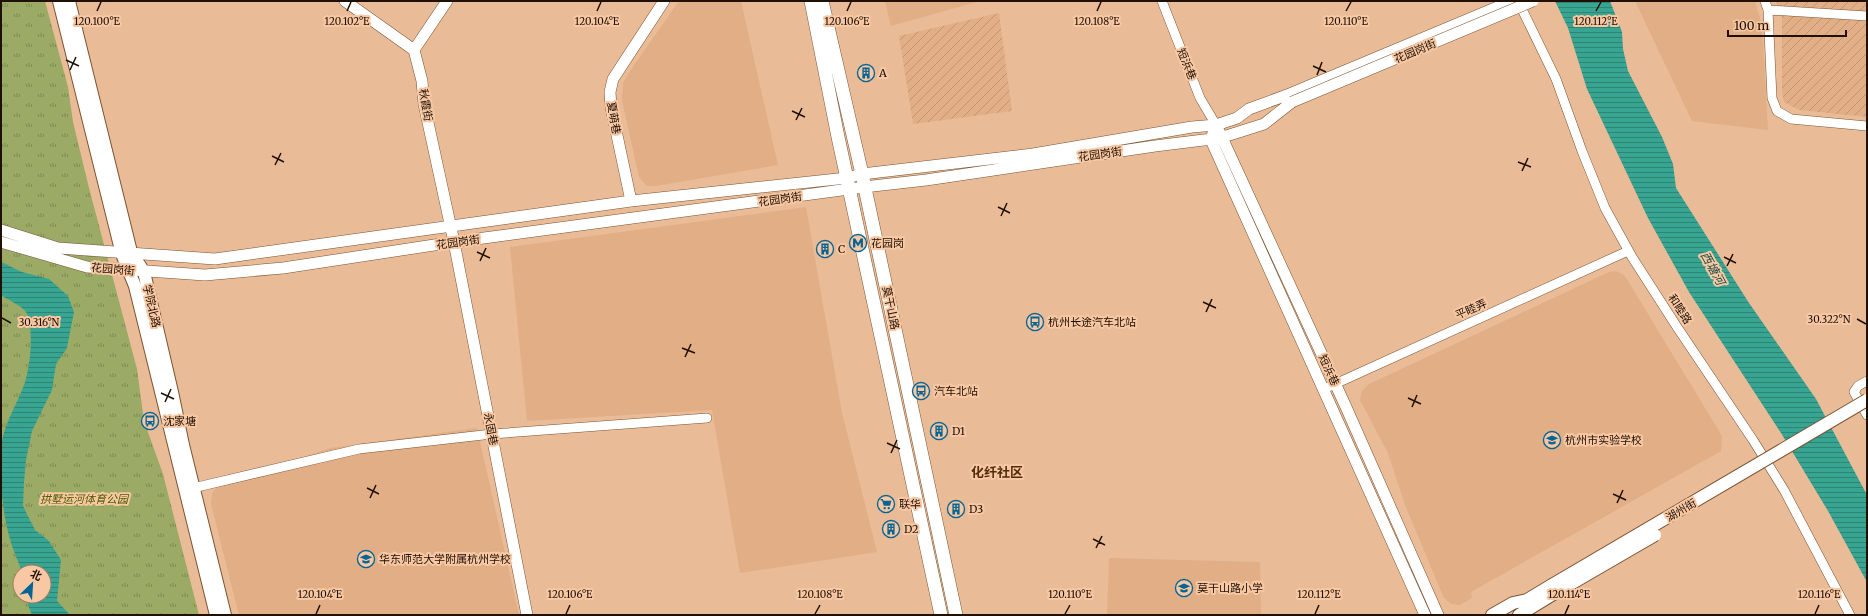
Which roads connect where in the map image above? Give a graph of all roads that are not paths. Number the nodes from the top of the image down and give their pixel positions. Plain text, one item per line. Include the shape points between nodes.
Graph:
1 (59, 1) edge
2 (70, 1) edge
3 (345, 1) edge
4 (447, 1) edge
5 (664, 1) edge
6 (811, 1) edge
7 (822, 1) edge
8 (1162, 1) edge
9 (1512, 1) edge
10 (1518, 1) edge
11 (1532, 1) edge
12 (1767, 5) edge
13 (1867, 16) edge
14 (414, 50) junction
15 (1290, 99) junction
16 (1216, 125) junction
17 (1867, 126) edge
18 (1222, 138) junction
19 (1211, 140) junction
20 (862, 174) junction
21 (849, 183) junction
22 (864, 187) junction
23 (631, 201) junction
24 (451, 227) junction
25 (1, 230) edge
26 (1, 242) edge
27 (454, 242) junction
28 (1628, 250) junction
29 (127, 253) junction
30 (128, 270) junction
31 (144, 272) junction
32 (1867, 381) edge
33 (1335, 383) junction
34 (1324, 388) junction
35 (1867, 400) edge
36 (1867, 409) edge
37 (1867, 415) edge
38 (707, 418) dead end
39 (492, 434) junction
40 (193, 488) junction
41 (1554, 589) junction
42 (216, 615) edge
43 (225, 615) edge
44 (527, 615) edge
45 (941, 615) edge
46 (956, 615) edge
47 (1425, 615) edge
48 (1438, 615) edge
49 (1492, 615) edge
50 (1519, 615) edge
51 (1850, 615) edge

1 - 29 main road, 学院北路
2 - 29 main road, 学院北路
3 - 14 street
4 - 14 street
5 - 23 street, 夏萌巷 via 613,79 610,92
6 - 21 main road, 莫干山路
7 - 20 main road, 莫干山路
8 - 16 street, 短浜巷 via 1200,98
9 - 15 street, 花园岗街
10 - 28 street, 和睦路 via 1556,79 1605,208
11 - 15 street, 花园岗街, bridge
12 - 13 street
12 - 17 street via 1772,98 1777,111 1791,118
14 - 24 street, 秋霞街
15 - 16 street, 花园岗街 via 1249,110 1237,118
15 - 18 street, 花园岗街 via 1264,124
16 - 18 street, 短浜巷
16 - 19 street
16 - 20 street, 花园岗街 via 1033,154
18 - 19 street, 花园岗街
18 - 33 street, 短浜巷
19 - 22 street, 花园岗街
19 - 34 street, 短浜巷
20 - 21 street, 花园岗街
20 - 22 main road, 莫干山路
21 - 22 street, 花园岗街
21 - 23 street, 花园岗街
21 - 27 street, 花园岗街
21 - 45 main road, 莫干山路
22 - 46 main road, 莫干山路
23 - 24 street, 花园岗街
24 - 27 street, 秋霞街
24 - 29 street, 花园岗街 via 215,260
25 - 29 street, 花园岗街 via 58,248
26 - 30 street, 花园岗街 via 87,267
27 - 31 street, 花园岗街 via 283,268 206,275
27 - 39 street, 永固巷
28 - 33 street, 平睦弄
28 - 51 street, 和睦路 via 1784,490
29 - 30 main road, 学院北路
29 - 31 main road, 学院北路
30 - 31 street, 花园岗街
30 - 42 main road, 学院北路 via 135,286
31 - 40 main road, 学院北路
32 - 37 street via 1854,392
33 - 34 street, 平睦弄
33 - 48 street, 短浜巷
34 - 47 street, 短浜巷
35 - 41 main road, 湖州街, bridge
36 - 41 main road, 湖州街, bridge
38 - 39 street
39 - 40 street via 360,449
39 - 44 street, 永固巷
40 - 43 main road, 学院北路
41 - 49 main road, 湖州街 via 1513,603
41 - 50 main road, 湖州街

